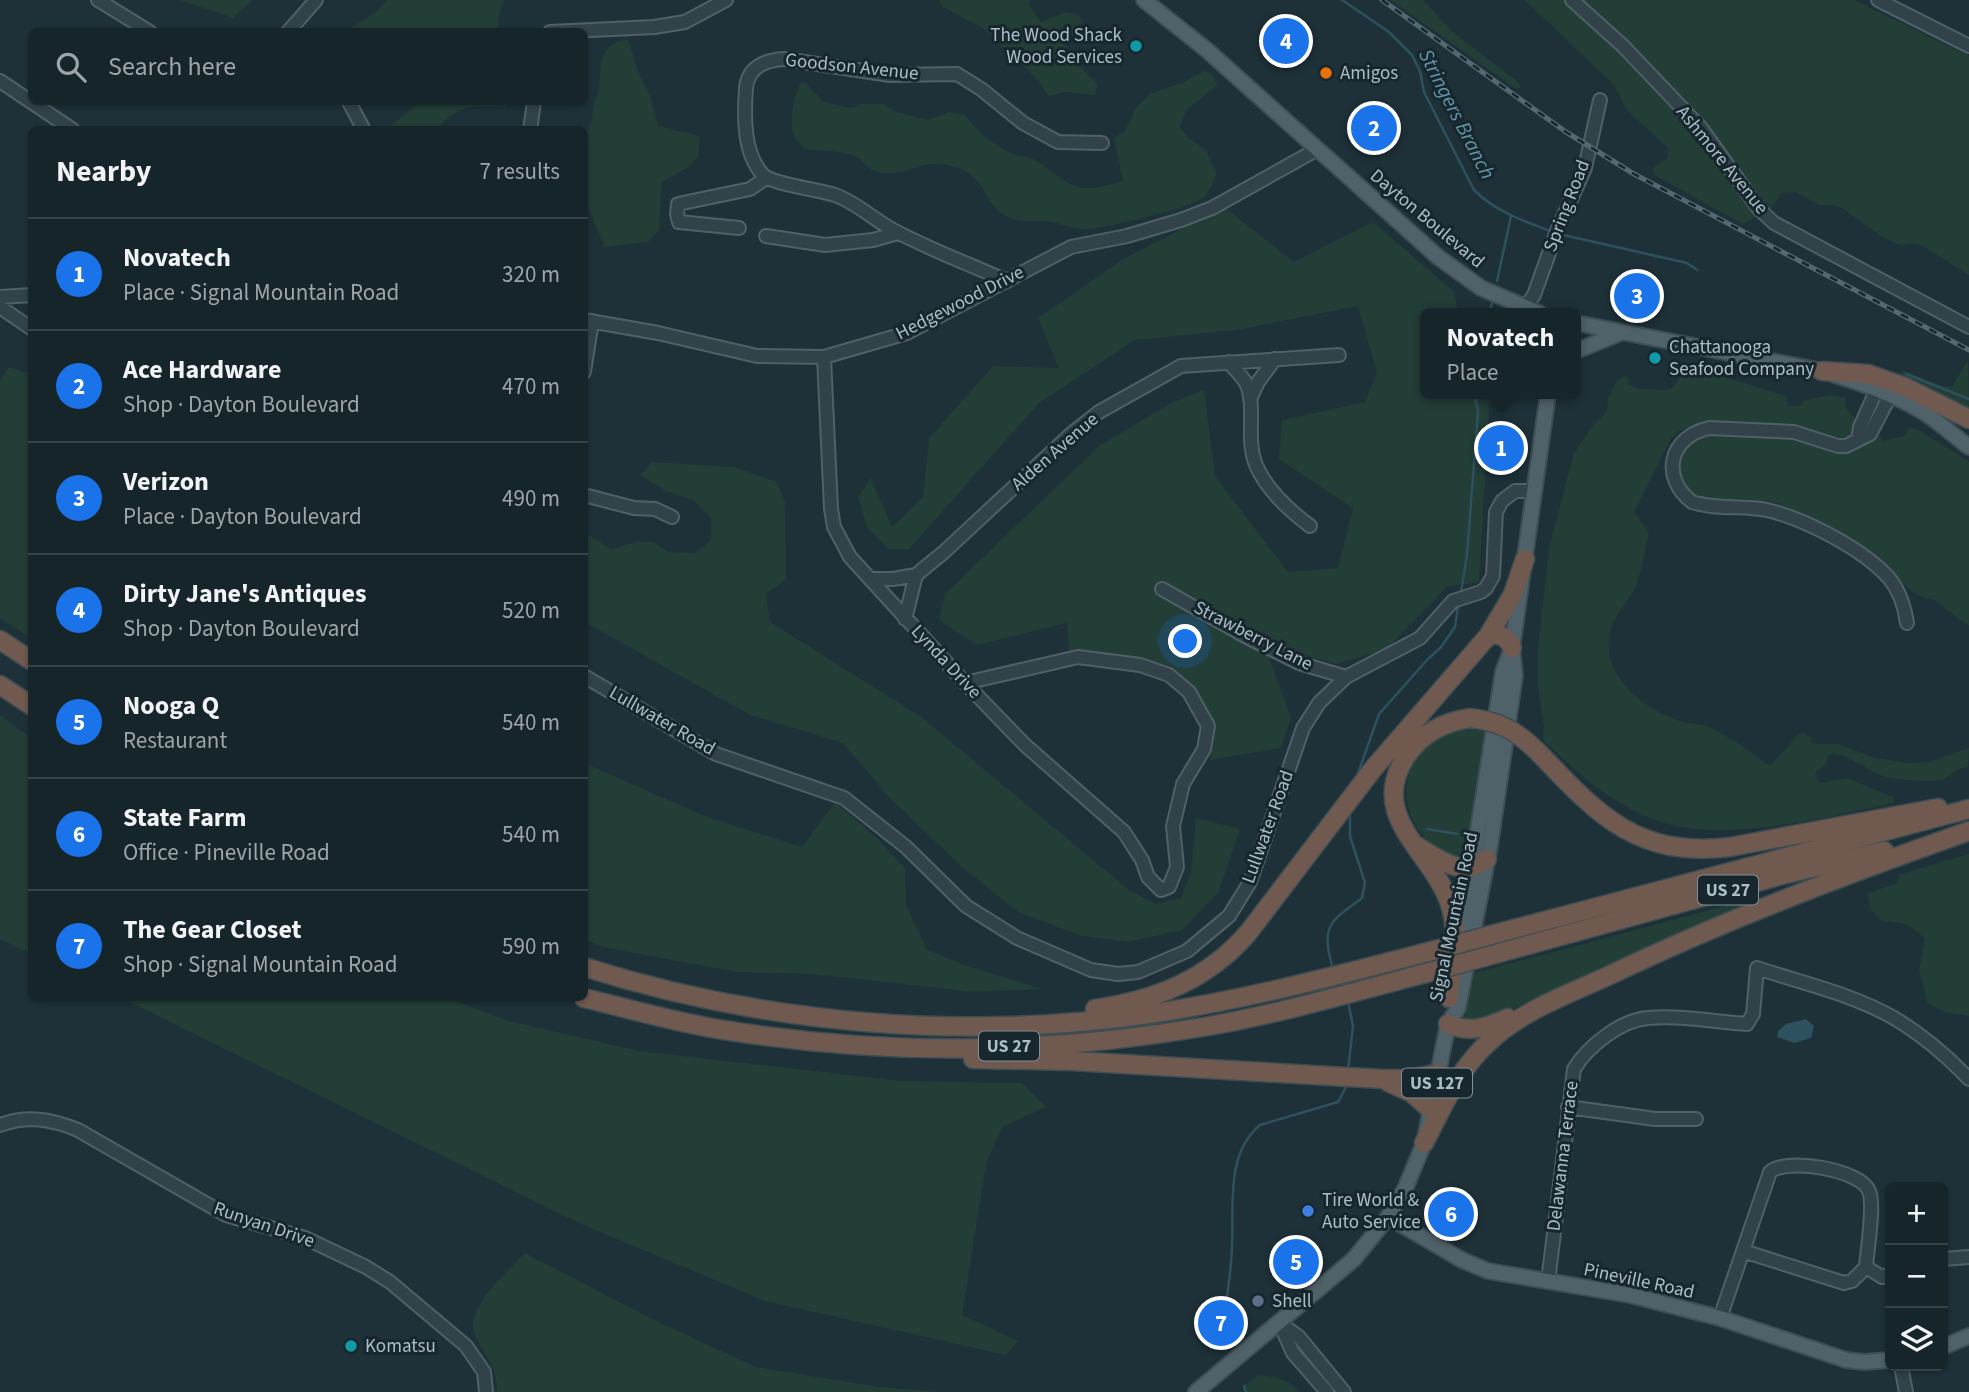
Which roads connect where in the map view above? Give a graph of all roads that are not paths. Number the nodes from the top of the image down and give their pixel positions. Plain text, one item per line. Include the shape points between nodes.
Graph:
1 (98, 0) edge
2 (316, 0) edge
3 (726, 0) edge
4 (1144, 0) edge
5 (1572, 0) edge
6 (1878, 0) edge
7 (144, 28) edge
8 (292, 28) edge
9 (588, 30) edge
10 (1969, 46) edge
11 (0, 81) edge
12 (28, 100) edge
13 (1600, 100) dead end
14 (36, 105) edge
15 (351, 105) edge
16 (534, 105) edge
17 (67, 126) edge
18 (362, 126) edge
19 (531, 126) edge
20 (1102, 143) dead end
21 (1316, 150) junction
22 (766, 178) junction
23 (739, 228) dead end
24 (898, 233) junction
25 (766, 236) dead end
26 (1007, 281) junction
27 (28, 295) edge
28 (0, 297) edge
29 (0, 307) edge
30 (1520, 308) edge
31 (1528, 308) edge
32 (588, 321) edge
33 (1581, 324) edge
34 (28, 326) edge
35 (1969, 327) edge
36 (1622, 332) junction
37 (1581, 349) edge
38 (1339, 355) dead end
39 (824, 357) junction
40 (1275, 359) junction
41 (1229, 362) junction
42 (1822, 371) junction
43 (1884, 392) junction
44 (1250, 399) junction
45 (1547, 399) edge
46 (1969, 419) edge
47 (1969, 447) edge
48 (1535, 491) junction
49 (588, 496) edge
50 (672, 517) dead end
51 (1310, 526) dead end
52 (1525, 559) junction
53 (916, 575) junction
54 (871, 579) junction
55 (1162, 589) dead end
56 (905, 619) junction
57 (1907, 623) dead end
58 (1488, 636) junction
59 (0, 640) edge
60 (1512, 648) junction
61 (28, 658) edge
62 (1346, 677) junction
63 (588, 678) edge
64 (965, 683) junction
65 (0, 685) edge
66 (28, 703) edge
67 (1969, 807) edge
68 (1969, 831) edge
69 (1411, 842) junction
70 (1480, 863) junction
71 (588, 968) edge
72 (1599, 980) junction
73 (1449, 998) junction
74 (588, 999) edge
75 (1037, 1024) junction
76 (1448, 1024) junction
77 (943, 1050) junction
78 (1438, 1073) junction
79 (1381, 1079) junction
80 (1969, 1079) edge
81 (1568, 1107) junction
82 (1432, 1110) junction
83 (1696, 1119) dead end
84 (0, 1125) edge
85 (1424, 1143) junction
86 (1388, 1217) junction
87 (1743, 1251) junction
88 (1969, 1257) edge
89 (1948, 1259) edge
90 (1866, 1267) junction
91 (1885, 1276) edge
92 (1548, 1282) junction
93 (1720, 1318) junction
94 (1280, 1323) junction
95 (1969, 1336) edge
96 (1948, 1345) edge
97 (1885, 1360) edge
98 (1902, 1371) edge
99 (486, 1392) edge
100 (1196, 1392) edge
101 (1327, 1392) edge
102 (1345, 1392) edge
103 (1906, 1392) edge

1 - 7 street
2 - 8 street
3 - 9 street via 685,22
4 - 21 main road, Dayton Boulevard via 1208,51
5 - 35 street, Ashmore Avenue via 1701,128 1774,223
6 - 10 street
11 - 12 street
13 - 31 street, Spring Road via 1585,168
14 - 17 street
15 - 18 street
16 - 19 street
20 - 22 street, Goodson Avenue via 1058,142 1023,123 957,74 890,75 774,59 750,73 747,83 749,149
21 - 26 street, Hedgewood Drive via 1212,208 1138,233 1071,247
21 - 30 main road, Dayton Boulevard via 1457,272
22 - 23 street via 750,189 678,204 679,222
22 - 24 street via 837,196
24 - 25 street via 825,245
24 - 26 street
26 - 39 street, Hedgewood Drive via 907,333
27 - 28 street
29 - 34 street
32 - 39 street, Hedgewood Drive via 757,356
33 - 36 main road
36 - 37 main road
36 - 42 main road
38 - 40 street, Alden Avenue
39 - 54 street, Lynda Drive via 834,527 850,557
40 - 41 street, Alden Avenue
40 - 44 street
41 - 44 street via 1246,383
41 - 53 street, Alden Avenue via 1181,366 1100,412
42 - 43 main road
42 - 46 highway via 1868,374
43 - 47 main road via 1923,412
43 - 57 street via 1870,434 1843,447 1794,432 1709,428 1683,439 1675,452 1673,478 1692,502 1765,510 1807,522 1834,538 1890,579
44 - 51 street via 1256,465 1272,490
45 - 48 main road, Signal Mountain Road
48 - 52 main road, Signal Mountain Road
48 - 62 street, Lullwater Road via 1515,491 1496,512 1493,576 1481,592 1453,601 1420,638
49 - 50 street via 655,509
52 - 58 highway via 1513,594
52 - 60 main road, Signal Mountain Road
53 - 54 street
53 - 56 street
54 - 56 street, Lynda Drive
55 - 62 street, Strawberry Lane via 1299,663
56 - 64 street, Lynda Drive
58 - 60 highway via 1504,636
58 - 75 highway via 1373,769 1231,953 1203,973 1156,995 1058,1014
59 - 61 highway
60 - 70 main road, Signal Mountain Road via 1503,672
62 - 63 street, Lullwater Road via 1319,703 1303,728 1250,882 1229,916 1187,951 1138,972 1118,974 1061,958 1017,938 966,906 906,847 844,798 716,754
64 - 64 street, Lynda Drive via 1078,657 1140,665 1169,675 1189,692 1208,726 1204,749 1183,784 1172,826 1177,867 1169,887 1161,890 1155,885 1124,832 1026,745
65 - 66 highway
67 - 69 highway, bridge via 1929,808 1730,847 1684,848 1646,839 1608,820 1517,732 1470,718 1444,724 1423,737 1398,772 1397,812
67 - 75 highway, US 27, bridge via 1292,988 1148,1014
68 - 72 highway via 1774,903
68 - 77 highway, US 27, bridge via 1786,874 1430,972 1211,1026 1117,1040
69 - 70 highway via 1448,863
69 - 73 highway via 1452,910
70 - 73 main road, Signal Mountain Road
70 - 76 main road, Signal Mountain Road via 1458,1008
71 - 75 highway, US 27 via 701,997 803,1014 920,1025
72 - 76 highway via 1485,1028
72 - 85 highway via 1523,1016 1489,1041 1459,1077
73 - 76 main road, US 127
74 - 77 highway, US 27 via 722,1030
76 - 78 main road, Signal Mountain Road / US 127
77 - 79 highway via 969,1059
78 - 79 highway
78 - 82 main road, Signal Mountain Road / US 127
79 - 82 highway via 1412,1093
80 - 81 street, Delawanna Terrace via 1894,1018 1866,1004 1757,968 1753,1014 1747,1024 1647,1018 1628,1023 1581,1057 1574,1069
81 - 83 street via 1655,1119
81 - 92 street, Delawanna Terrace
82 - 85 main road, Signal Mountain Road / US 127
84 - 99 street, Runyan Drive via 26,1118 59,1122 226,1215 305,1238 366,1267 466,1346 484,1372
85 - 86 main road, Signal Mountain Road / US 127
86 - 92 main road, Pineville Road via 1488,1271
86 - 94 main road, Signal Mountain Road / US 127 via 1354,1259
87 - 90 street via 1844,1283
87 - 90 street via 1770,1172 1795,1164 1852,1176 1869,1190
87 - 93 street
88 - 89 street
90 - 91 street
92 - 93 main road, Pineville Road via 1630,1295
93 - 97 main road, Pineville Road via 1846,1360
94 - 100 main road, Signal Mountain Road / US 127
94 - 101 street via 1293,1353
94 - 102 street via 1299,1336
95 - 96 main road
98 - 103 street

